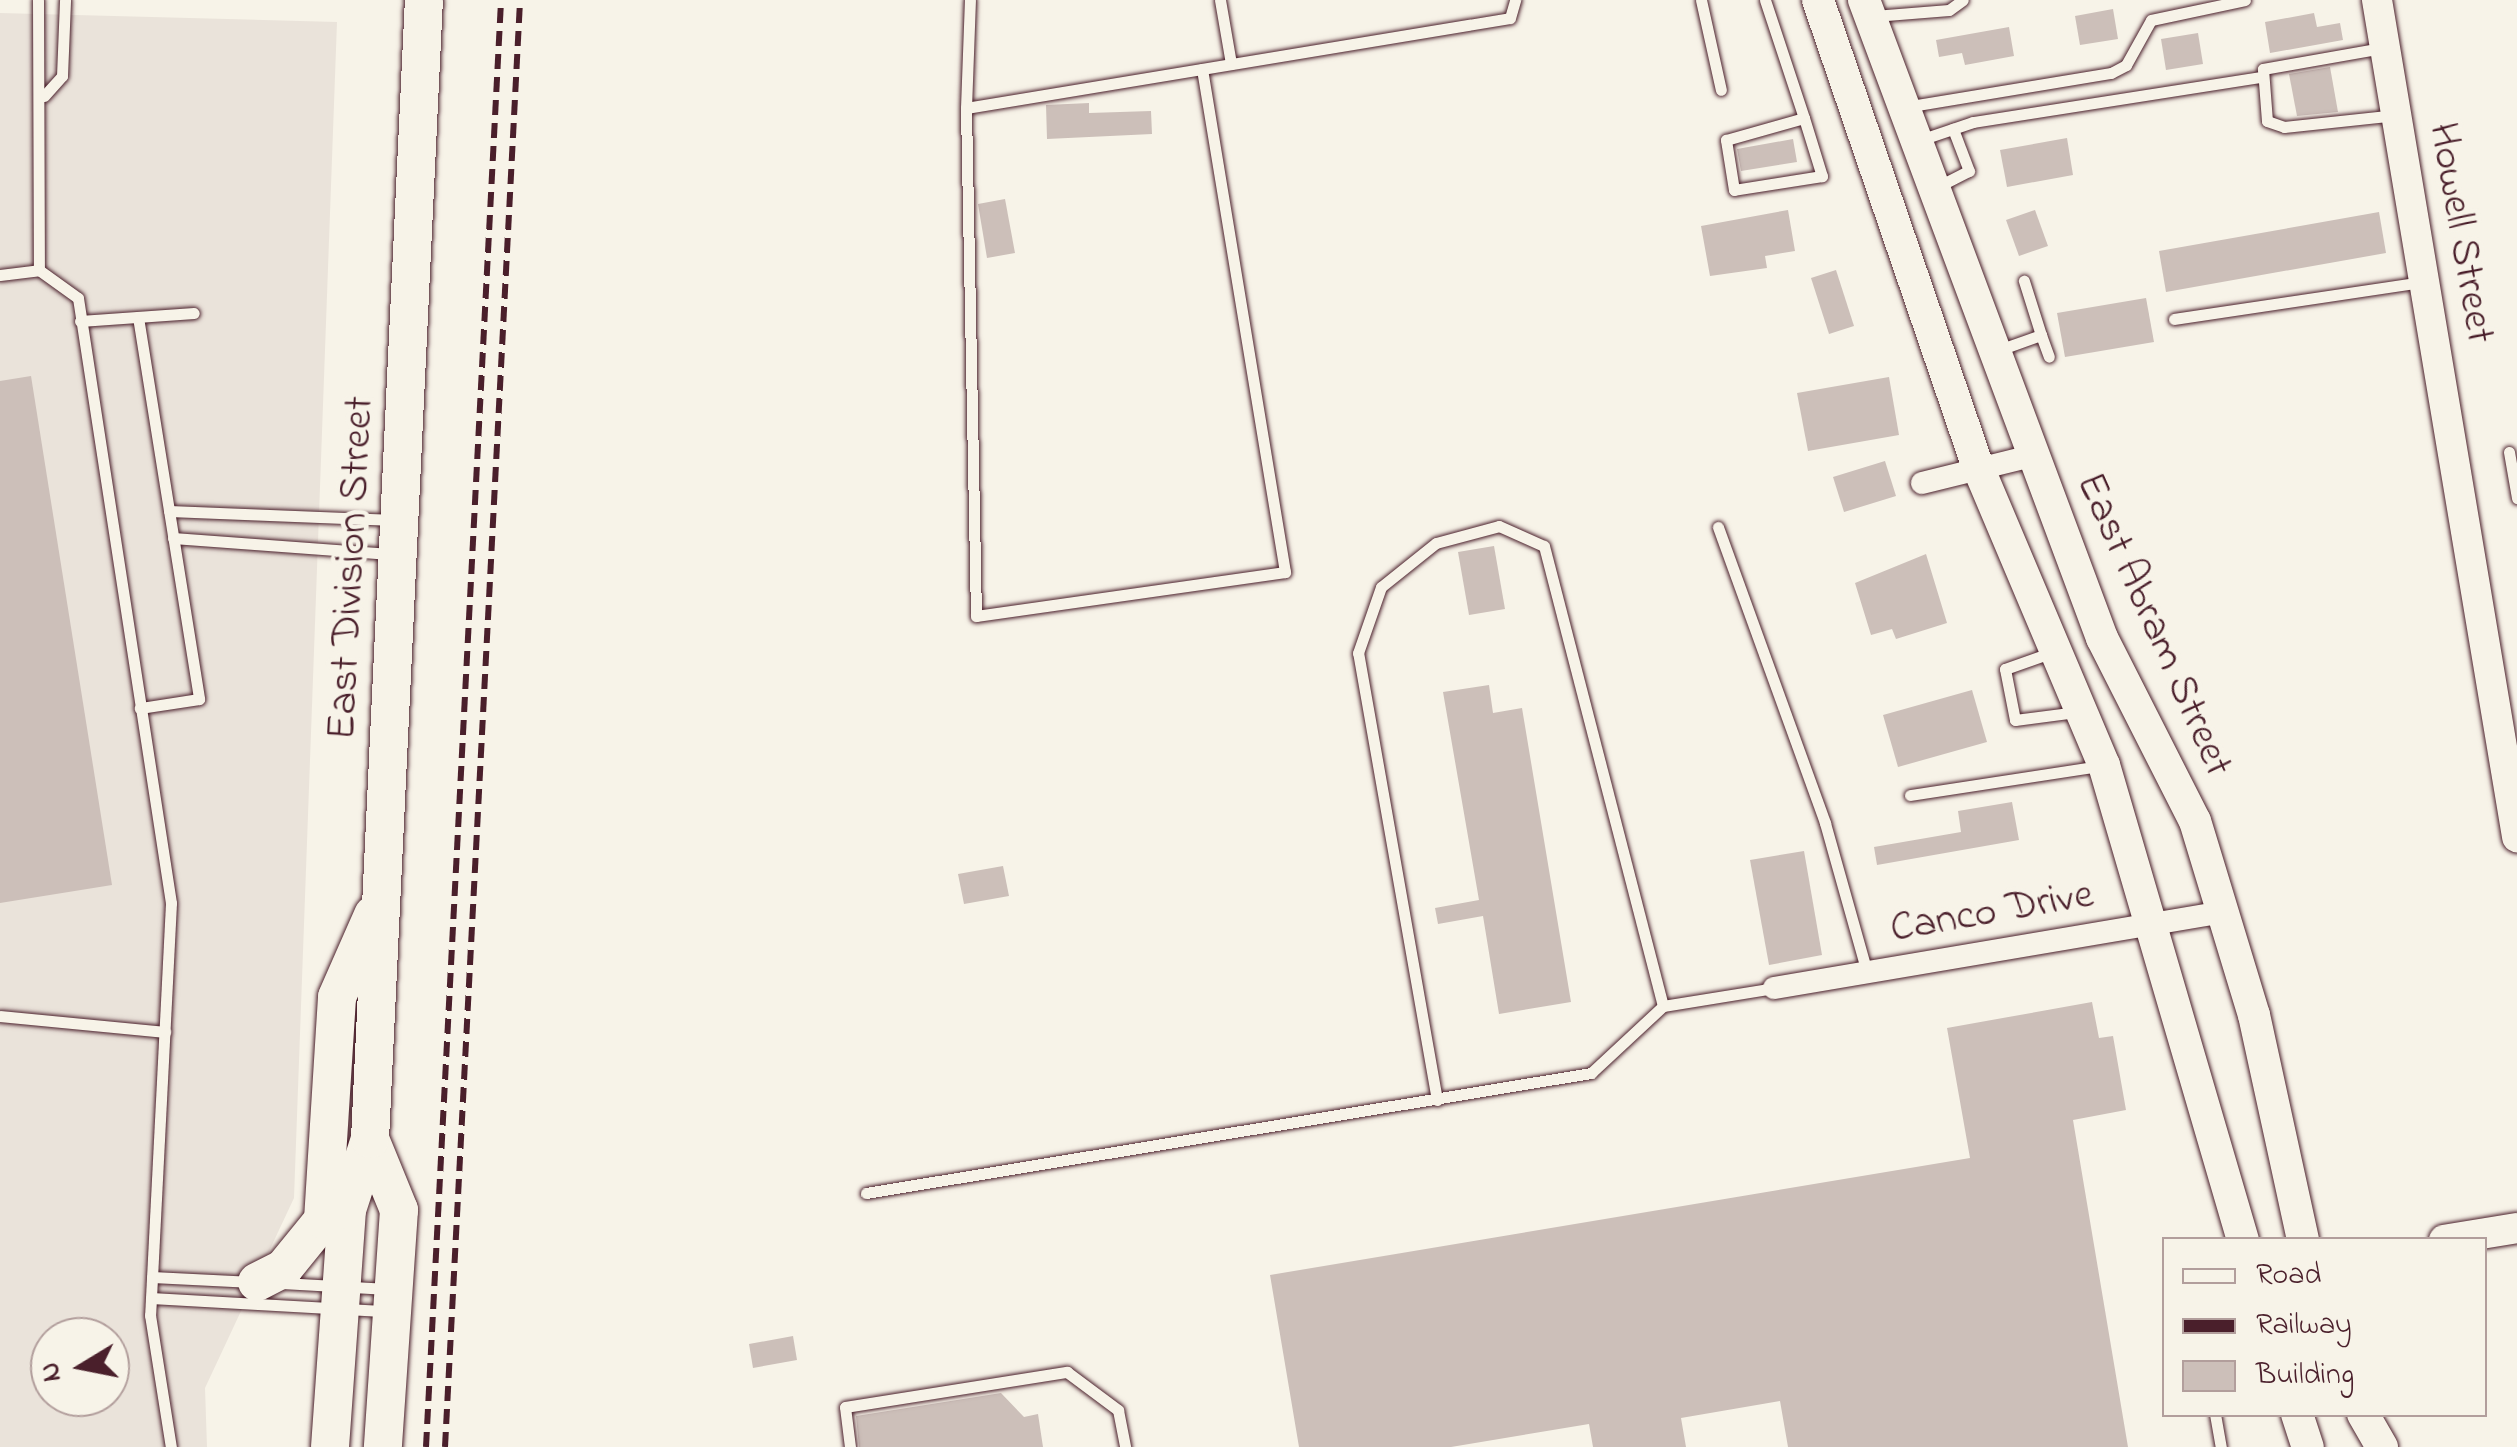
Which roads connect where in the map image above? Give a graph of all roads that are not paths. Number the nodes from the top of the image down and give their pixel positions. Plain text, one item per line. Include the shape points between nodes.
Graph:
1 (38, 0) edge
2 (65, 0) edge
3 (424, 0) edge
4 (970, 0) edge
5 (1220, 0) edge
6 (1515, 0) edge
7 (1701, 0) edge
8 (1766, 0) edge
9 (1818, 0) edge
10 (1963, 0) edge
11 (2245, 0) edge
12 (2377, 0) edge
13 (1861, 6) edge
14 (2384, 47) junction
15 (1231, 64) junction
16 (1202, 69) junction
17 (2260, 76) junction
18 (1721, 90) dead end
19 (1896, 94) junction
20 (44, 96) junction
21 (966, 108) junction
22 (2396, 115) junction
23 (1804, 118) junction
24 (1953, 128) junction
25 (1914, 142) junction
26 (1931, 190) junction
27 (39, 270) junction
28 (0, 275) edge
29 (2024, 281) dead end
30 (2422, 282) junction
31 (194, 313) dead end
32 (138, 317) junction
33 (2174, 320) dead end
34 (80, 321) junction
35 (2041, 335) junction
36 (1992, 353) junction
37 (2049, 357) dead end
38 (2508, 452) dead end
39 (2031, 456) junction
40 (1978, 466) junction
41 (1922, 483) dead end
42 (2517, 498) edge
43 (169, 511) junction
44 (1718, 527) dead end
45 (399, 537) junction
46 (173, 538) junction
47 (2054, 652) junction
48 (140, 708) junction
49 (2081, 712) junction
50 (2104, 764) junction
51 (1910, 795) dead end
52 (2516, 827) edge
53 (382, 895) junction
54 (2224, 912) junction
55 (2157, 923) junction
56 (1867, 972) junction
57 (1774, 988) joint
58 (1663, 1006) junction
59 (0, 1016) edge
60 (165, 1032) junction
61 (1436, 1100) junction
62 (2205, 1114) junction
63 (370, 1139) junction
64 (866, 1193) dead end
65 (2517, 1228) edge
66 (2242, 1237) edge
67 (2265, 1237) edge
68 (2303, 1237) edge
69 (2462, 1237) edge
70 (152, 1277) junction
71 (257, 1282) junction
72 (152, 1298) junction
73 (342, 1298) junction
74 (393, 1300) junction
75 (2216, 1417) edge
76 (2294, 1417) edge
77 (2295, 1417) edge
78 (2353, 1417) edge
79 (2365, 1417) edge
80 (171, 1447) edge
81 (330, 1447) edge
82 (383, 1447) edge
83 (850, 1447) edge
84 (1125, 1447) edge
85 (2221, 1447) edge
86 (2296, 1447) edge
87 (2308, 1447) edge
88 (2363, 1447) edge
89 (2382, 1447) edge

1 - 20 lane via 34,67
2 - 20 lane via 62,76
3 - 45 main road, East Division Street
4 - 21 lane
5 - 15 lane
6 - 15 lane via 1510,18
7 - 18 lane
8 - 23 lane
9 - 40 main road
10 - 13 lane via 1949,10
11 - 19 lane via 2151,20 2126,65 2111,73
12 - 14 street, Howell Street
13 - 19 main road, East Abram Street
14 - 17 lane via 2272,64
14 - 22 street, Howell Street
15 - 16 lane
16 - 21 lane
16 - 21 lane via 1285,572 990,619 976,616 970,570
17 - 22 lane via 2273,125
17 - 24 lane
19 - 25 main road, East Abram Street
20 - 27 lane
22 - 30 street, Howell Street
23 - 23 lane via 1822,176 1734,190 1726,140
24 - 25 lane
24 - 26 lane via 1969,171
25 - 26 main road, East Abram Street
26 - 36 main road, East Abram Street
27 - 28 lane
27 - 34 lane via 78,298
29 - 35 lane
30 - 33 lane
30 - 52 street, Howell Street
31 - 32 lane
32 - 34 lane
32 - 43 lane
34 - 48 lane
35 - 36 lane
35 - 37 lane
36 - 39 main road, East Abram Street
38 - 42 lane
39 - 40 street
39 - 54 main road, East Abram Street via 2102,638 2195,821
40 - 41 street
40 - 47 main road
43 - 45 lane
43 - 46 lane
44 - 56 lane via 1825,823
45 - 46 lane
45 - 53 main road, East Division Street
46 - 48 lane via 200,698
47 - 49 main road
47 - 49 lane via 2005,669 2016,720
48 - 60 lane via 171,903
49 - 50 main road
50 - 51 lane
50 - 55 main road
53 - 63 main road, East Division Street
53 - 71 main road via 338,997 323,1220 284,1268
54 - 55 street, Canco Drive
54 - 68 main road, East Abram Street
55 - 56 street, Canco Drive
55 - 62 main road
56 - 57 street, Canco Drive
57 - 58 lane
58 - 61 lane via 1590,1072
58 - 61 lane via 1544,546 1499,526 1436,543 1381,587 1358,653
59 - 60 lane
60 - 70 lane
61 - 64 lane
62 - 66 main road
62 - 67 main road via 2232,1136
63 - 73 main road, East Division Street via 347,1210
63 - 74 main road, East Division Street via 399,1210
65 - 69 street
70 - 71 lane
70 - 72 lane
71 - 73 lane
72 - 73 lane
72 - 80 lane
73 - 74 lane
73 - 74 lane
73 - 81 main road, East Division Street
74 - 82 main road, East Division Street
75 - 85 lane
76 - 86 main road
77 - 87 main road
78 - 88 main road
79 - 89 main road
83 - 84 lane via 845,1407 1066,1372 1107,1397

